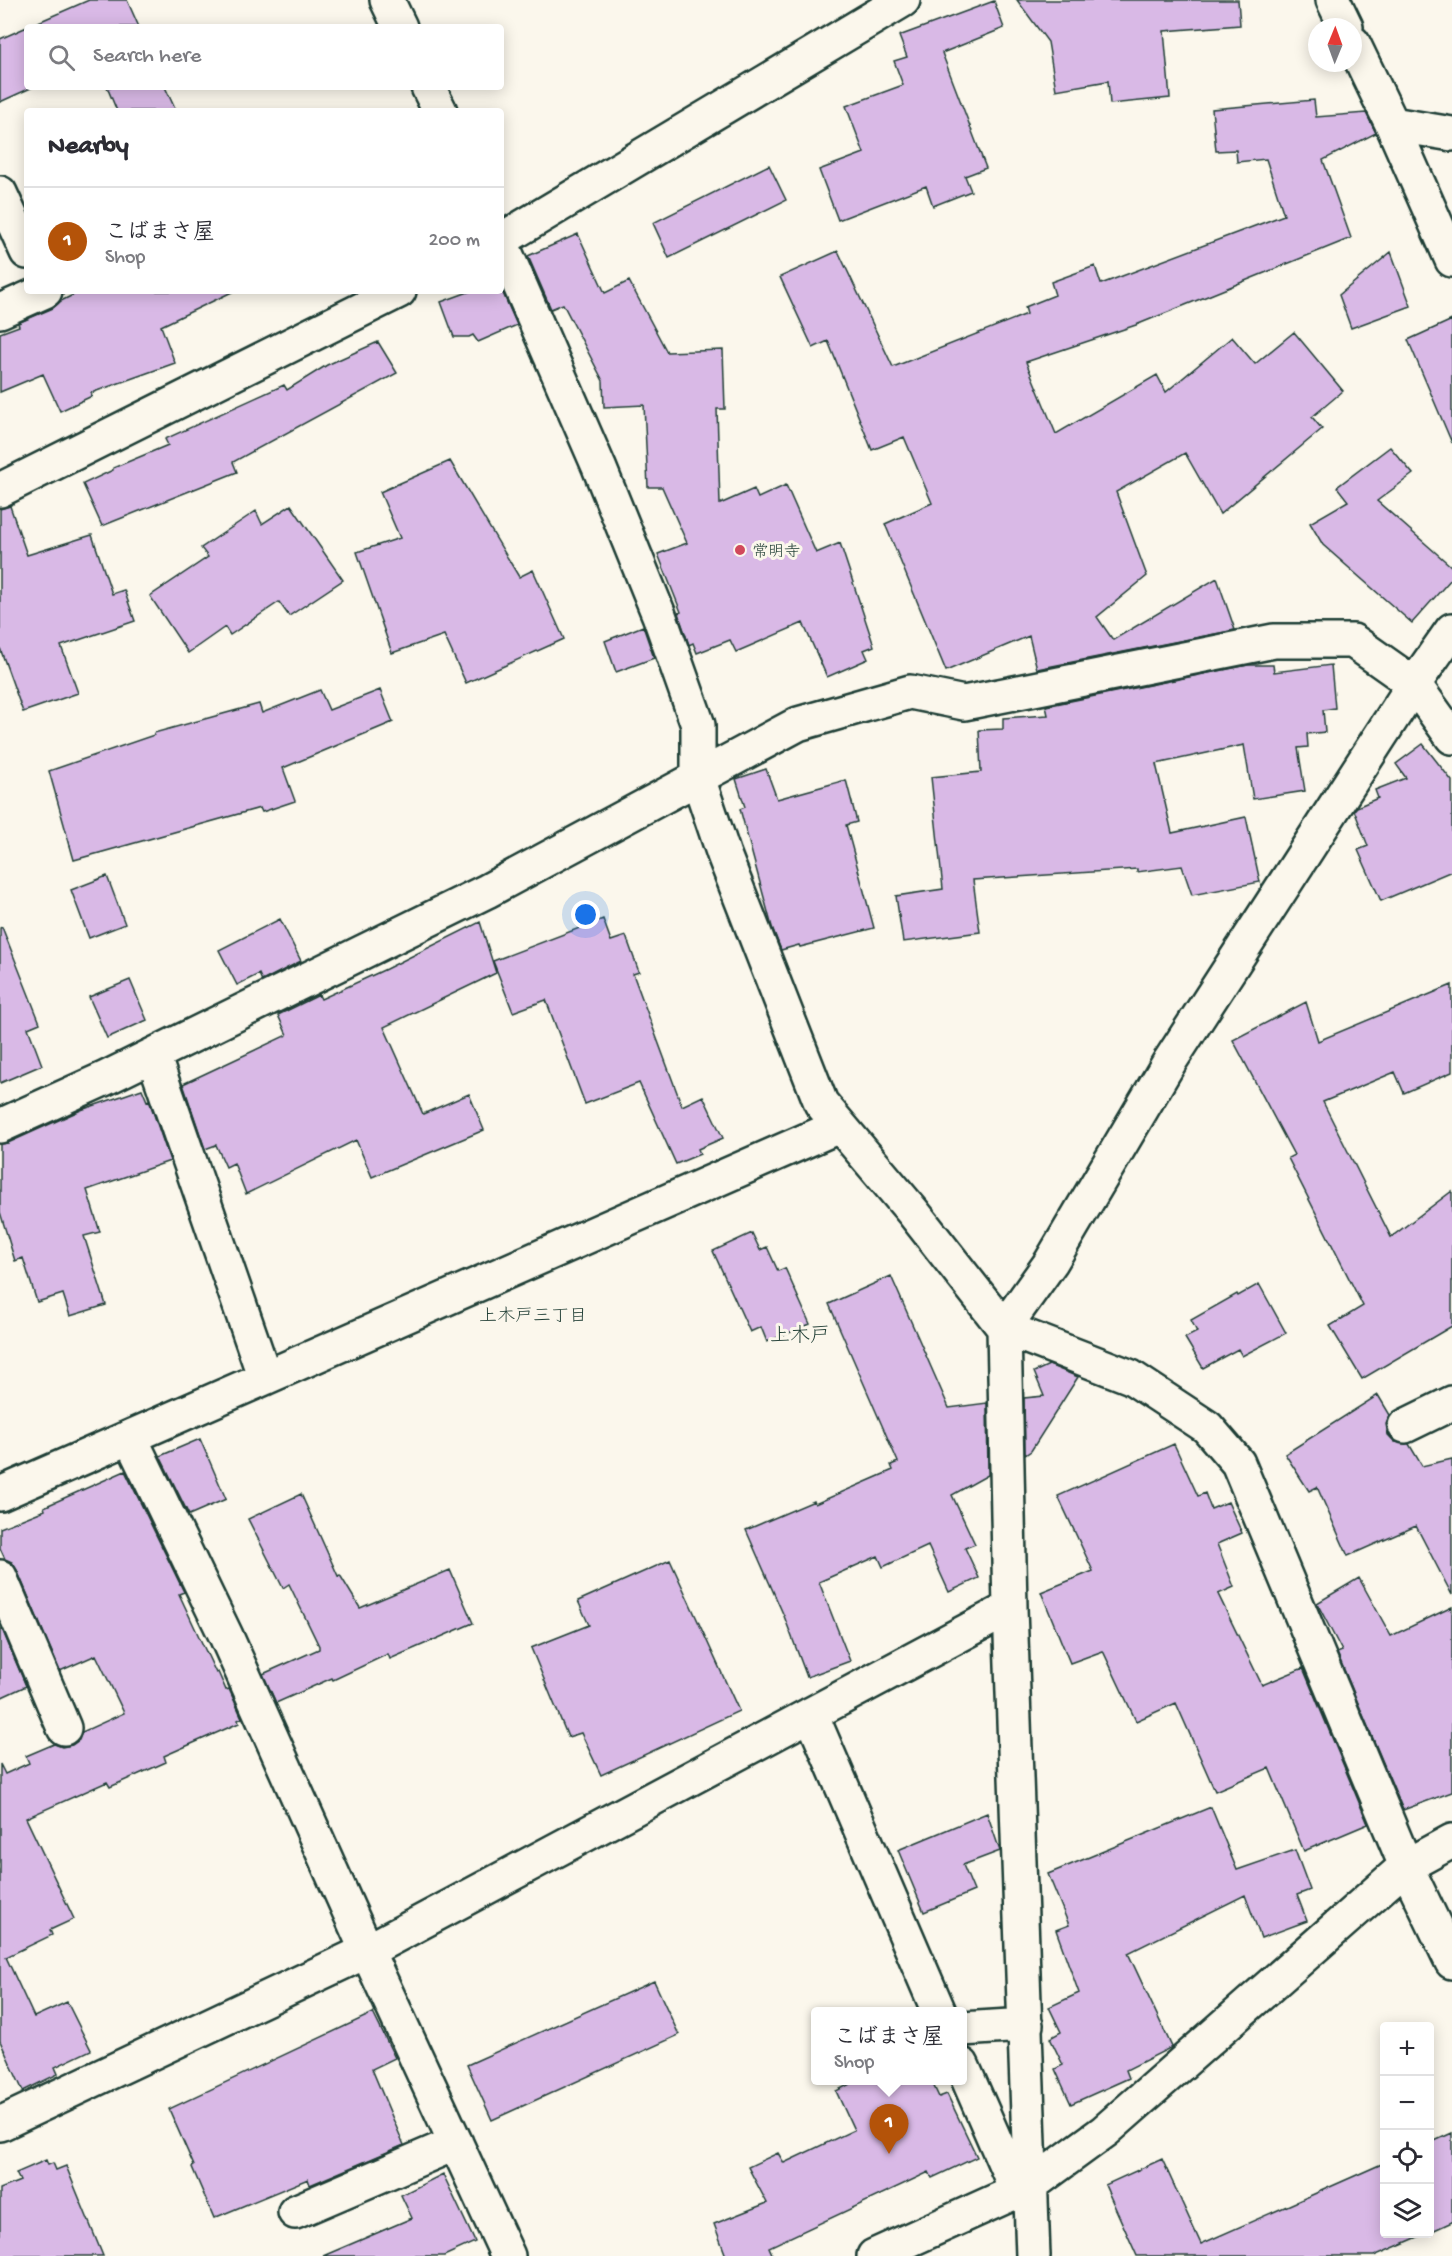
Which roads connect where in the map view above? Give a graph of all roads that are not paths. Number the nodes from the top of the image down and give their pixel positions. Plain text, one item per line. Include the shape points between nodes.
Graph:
1 (387, 0) edge
2 (903, 0) edge
3 (1333, 0) edge
4 (1342, 18) edge
5 (399, 24) edge
6 (1362, 62) edge
7 (430, 90) edge
8 (438, 108) edge
9 (1392, 124) junction
10 (1452, 134) edge
11 (0, 193) edge
12 (504, 239) edge
13 (24, 245) edge
14 (504, 248) edge
15 (1452, 260) edge
16 (38, 294) edge
17 (393, 294) edge
18 (0, 310) edge
19 (0, 490) edge
20 (1452, 630) edge
21 (1414, 684) junction
22 (1452, 737) edge
23 (698, 778) junction
24 (153, 1055) junction
25 (0, 1126) edge
26 (839, 1126) junction
27 (1004, 1328) junction
28 (265, 1378) junction
29 (1452, 1403) edge
30 (1405, 1426) dead end
31 (130, 1437) junction
32 (0, 1494) edge
33 (0, 1577) edge
34 (1010, 1608) junction
35 (811, 1714) junction
36 (64, 1728) dead end
37 (1452, 1841) edge
38 (1406, 1866) junction
39 (367, 1951) junction
40 (1452, 1962) edge
41 (937, 2007) edge
42 (1026, 2025) junction
43 (967, 2029) edge
44 (967, 2073) edge
45 (0, 2124) edge
46 (456, 2143) junction
47 (1027, 2196) junction
48 (295, 2212) dead end
49 (508, 2256) edge
50 (874, 2256) edge
51 (1033, 2256) edge
52 (1053, 2256) edge

1 - 5 street
2 - 12 street
3 - 4 street
6 - 9 street
7 - 8 street
9 - 10 street
9 - 15 street
11 - 13 street
14 - 23 street via 659,615 698,725
16 - 18 street
17 - 19 street
20 - 21 street
21 - 22 street
21 - 23 street via 1353,641 1274,641 964,703 910,692 798,724
21 - 27 street via 1170,1061 1051,1262
23 - 24 street via 487,891
23 - 26 street via 816,1092
24 - 25 street
24 - 28 street
26 - 27 street
26 - 28 street
27 - 34 street
27 - 38 street via 1131,1377 1207,1427 1238,1463
28 - 31 street
29 - 30 street
31 - 32 street
31 - 39 street via 226,1636
33 - 36 street
34 - 35 street
34 - 42 street
35 - 39 street
35 - 41 street
37 - 38 street
38 - 40 street
38 - 47 street
39 - 45 street
39 - 46 street
42 - 43 street
42 - 47 street
44 - 47 street
46 - 48 street
46 - 49 street
47 - 50 street
47 - 51 street
47 - 52 street

